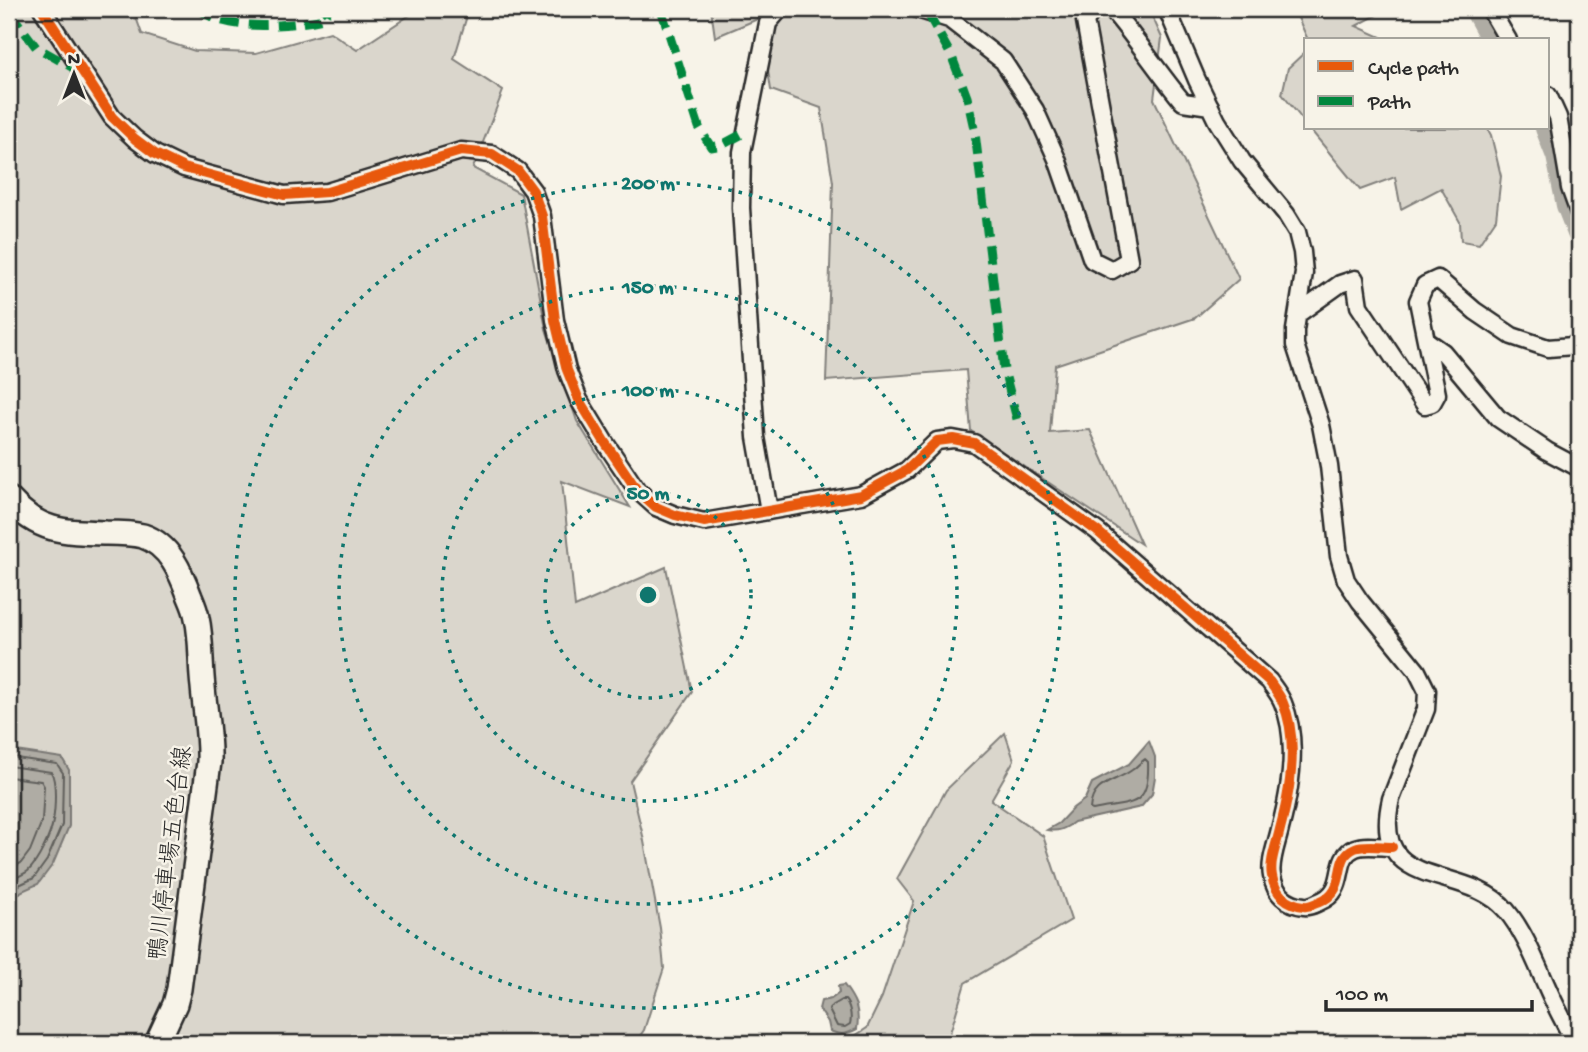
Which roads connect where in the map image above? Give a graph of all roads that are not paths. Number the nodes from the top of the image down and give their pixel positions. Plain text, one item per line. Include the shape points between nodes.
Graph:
1 (42, 9) edge
2 (780, 9) edge
3 (917, 9) edge
4 (1094, 9) edge
5 (1111, 9) edge
6 (1167, 9) edge
7 (1490, 9) edge
8 (1507, 38) edge
9 (1550, 99) edge
10 (1210, 106) junction
11 (1579, 213) edge
12 (1298, 314) junction
13 (1427, 341) junction
14 (1579, 353) edge
15 (1579, 468) edge
16 (9, 499) edge
17 (769, 511) junction
18 (1392, 847) junction
19 (157, 1043) edge
20 (1575, 1043) edge

1 - 17 street via 112,117 155,154 184,168 284,195 327,192 461,151 492,154 518,171 533,191 542,216 555,320 567,370 579,400 637,489 656,507 704,522
2 - 17 street via 768,23 742,152 741,208 756,437
3 - 4 street via 950,19 1003,61 1035,110 1057,159 1092,260 1112,270 1129,260 1085,21
5 - 10 street via 1184,102
6 - 10 street
7 - 8 street
9 - 11 street
10 - 12 street via 1242,161 1297,232 1304,273
12 - 13 street via 1340,284 1355,279 1359,306 1425,405 1437,394
12 - 18 street via 1296,345 1321,425 1346,580 1418,671 1427,691 1426,709 1387,814
13 - 14 street via 1418,302 1425,285 1438,279 1512,336 1548,348 1573,346
13 - 15 street via 1443,352 1498,418
16 - 19 main road, 鴨川停車場五色台線 via 26,517 47,527 123,533 162,547 177,564 197,616 209,762 179,989
17 - 18 street via 861,495 907,470 937,441 974,443 1097,531 1269,681 1290,724 1286,805 1271,875 1277,893 1307,907 1328,899 1338,885 1347,854 1356,848
18 - 20 street via 1416,870 1486,893 1506,910

